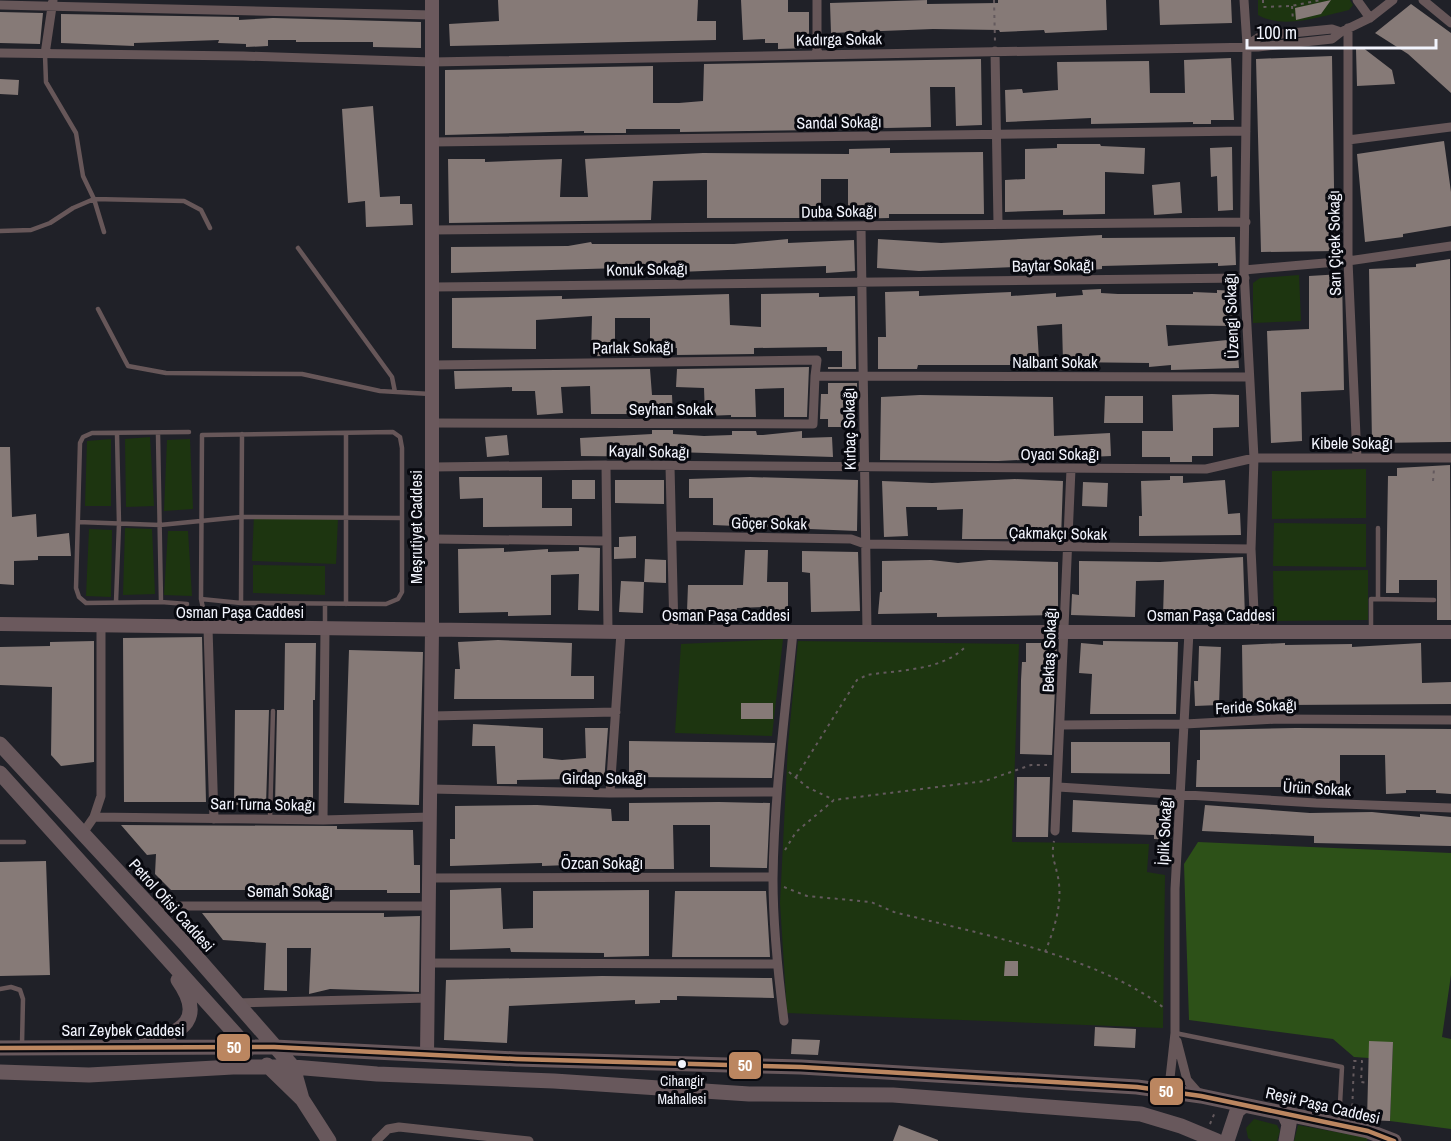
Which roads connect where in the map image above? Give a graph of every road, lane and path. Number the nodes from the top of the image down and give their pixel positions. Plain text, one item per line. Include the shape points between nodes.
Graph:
1 (432, 0) edge
2 (818, 0) edge
3 (994, 0) edge
4 (1244, 0) edge
5 (1263, 0) edge
6 (1290, 0) edge
7 (1321, 0) edge
8 (1357, 0) edge
9 (1393, 0) edge
10 (1423, 0) edge
11 (53, 3) edge
12 (0, 5) edge
13 (1291, 6) junction
14 (432, 15) junction
15 (1370, 18) junction
16 (1293, 23) dead end
17 (1451, 23) edge
18 (1344, 30) junction
19 (1247, 45) junction
20 (995, 51) junction
21 (0, 53) edge
22 (45, 54) junction
23 (817, 54) junction
24 (432, 62) junction
25 (1451, 127) edge
26 (1246, 131) junction
27 (996, 134) junction
28 (1348, 140) junction
29 (432, 142) junction
30 (94, 199) junction
31 (1246, 222) junction
32 (998, 224) junction
33 (861, 226) junction
34 (210, 228) dead end
35 (432, 230) junction
36 (0, 231) edge
37 (104, 232) dead end
38 (1451, 246) edge
39 (298, 248) dead end
40 (1348, 261) junction
41 (1244, 274) junction
42 (861, 282) junction
43 (433, 287) junction
44 (98, 309) dead end
45 (433, 365) junction
46 (815, 376) junction
47 (863, 377) junction
48 (1248, 377) junction
49 (395, 392) junction
50 (433, 394) junction
51 (433, 423) junction
52 (189, 432) dead end
53 (346, 433) junction
54 (117, 434) junction
55 (158, 434) junction
56 (242, 434) junction
57 (1357, 458) junction
58 (1451, 458) edge
59 (1254, 459) junction
60 (606, 465) junction
61 (670, 466) junction
62 (433, 467) junction
63 (864, 469) junction
64 (1071, 469) junction
65 (241, 518) junction
66 (402, 518) junction
67 (201, 520) junction
68 (347, 520) junction
69 (78, 522) junction
70 (119, 524) junction
71 (160, 525) junction
72 (1378, 528) dead end
73 (672, 536) junction
74 (432, 539) junction
75 (607, 541) junction
76 (865, 544) junction
77 (1068, 548) junction
78 (1251, 549) junction
79 (201, 599) junction
80 (1378, 599) junction
81 (1434, 600) dead end
82 (116, 602) junction
83 (161, 602) junction
84 (241, 603) junction
85 (187, 604) dead end
86 (346, 604) junction
87 (325, 605) junction
88 (0, 624) edge
89 (101, 627) junction
90 (208, 628) junction
91 (325, 629) junction
92 (432, 630) junction
93 (1371, 631) junction
94 (615, 632) junction
95 (674, 632) junction
96 (793, 632) junction
97 (867, 632) junction
98 (975, 632) junction
99 (1065, 632) junction
100 (1189, 632) junction
101 (1255, 632) junction
102 (1451, 632) edge
103 (273, 711) dead end
104 (616, 712) junction
105 (432, 716) junction
106 (1451, 720) edge
107 (1185, 724) junction
108 (1062, 725) junction
109 (0, 744) edge
110 (1059, 765) junction
111 (779, 766) junction
112 (0, 772) edge
113 (796, 777) junction
114 (1058, 787) junction
115 (431, 789) junction
116 (777, 792) junction
117 (610, 793) junction
118 (1181, 795) junction
119 (834, 800) junction
120 (1451, 808) edge
121 (94, 817) junction
122 (431, 817) junction
123 (214, 819) junction
124 (270, 819) junction
125 (323, 820) junction
126 (1055, 831) joint
127 (83, 833) junction
128 (0, 842) edge
129 (24, 842) dead end
130 (775, 858) junction
131 (773, 877) junction
132 (431, 878) junction
133 (149, 906) junction
134 (430, 906) junction
135 (138, 924) junction
136 (1045, 952) junction
137 (429, 963) junction
138 (777, 964) junction
139 (0, 989) edge
140 (429, 998) junction
141 (235, 1003) junction
142 (1175, 1018) junction
143 (784, 1021) dead end
144 (1175, 1033) junction
145 (246, 1046) junction
146 (274, 1047) junction
147 (0, 1048) edge
148 (22, 1048) junction
149 (109, 1049) junction
150 (428, 1054) junction
151 (293, 1067) junction
152 (270, 1068) junction
153 (0, 1072) edge
154 (1368, 1083) dead end
155 (1155, 1090) junction
156 (1201, 1096) junction
157 (302, 1099) junction
158 (1243, 1106) junction
159 (1217, 1107) dead end
160 (1284, 1114) junction
161 (1345, 1121) junction
162 (1212, 1135) edge
163 (330, 1141) edge
164 (376, 1141) edge
165 (529, 1141) edge
166 (1227, 1141) edge
167 (1286, 1141) edge
168 (1394, 1141) edge

1 - 14 main road, Meşrutiyet Caddesi
2 - 23 street
3 - 20 path
4 - 19 street, Üzengi Sokağı
5 - 13 path via 1263,7
6 - 13 path
7 - 13 path
8 - 15 street
9 - 15 street, Kadırga Sokak
10 - 17 street
11 - 12 street
11 - 14 street
11 - 22 street
13 - 16 path
14 - 24 main road, Meşrutiyet Caddesi
15 - 18 street, Kadırga Sokak
18 - 19 street, Kadırga Sokak via 1332,39
18 - 28 street, Sarı Çiçek Sokağı
19 - 20 street, Kadırga Sokak
19 - 26 street, Üzengi Sokağı
20 - 23 street, Kadırga Sokak
20 - 27 street
21 - 22 street, Kadırga Sokak
22 - 24 street, Kadırga Sokak
22 - 30 lane via 46,82 76,133 83,176
23 - 24 street, Kadırga Sokak
24 - 29 main road, Meşrutiyet Caddesi
25 - 28 street
26 - 27 street, Sandal Sokağı
26 - 31 street, Üzengi Sokağı
27 - 29 street, Sandal Sokağı
27 - 32 street
28 - 40 street, Sarı Çiçek Sokağı
29 - 35 main road, Meşrutiyet Caddesi
30 - 34 lane via 184,201 201,210
30 - 36 lane via 31,230
30 - 37 lane
31 - 32 street, Duba Sokağı
31 - 41 street, Üzengi Sokağı
32 - 33 street, Duba Sokağı
33 - 35 street, Duba Sokağı
33 - 42 street, Kırbaç Sokağı
35 - 43 main road, Meşrutiyet Caddesi
38 - 40 street, Baytar Sokağı
39 - 49 lane via 392,376
40 - 41 street, Baytar Sokağı
40 - 57 street, Sarı Çiçek Sokağı
41 - 42 street, Baytar Sokağı
41 - 48 street, Üzengi Sokağı
42 - 43 street, Konuk Sokağı
42 - 47 street, Kırbaç Sokağı
43 - 45 main road, Meşrutiyet Caddesi
44 - 49 lane via 128,366 166,373 302,374
45 - 46 street, Parlak Sokağı via 817,360
45 - 50 main road, Meşrutiyet Caddesi
46 - 47 street
46 - 51 street, Seyhan Sokak via 813,424
47 - 48 street, Nalbant Sokak
47 - 63 street, Kırbaç Sokağı
48 - 59 street, Üzengi Sokağı
49 - 50 lane
50 - 51 main road, Meşrutiyet Caddesi
51 - 62 main road, Meşrutiyet Caddesi
52 - 55 lane
53 - 56 lane
53 - 66 lane via 393,432 400,437
53 - 68 lane
54 - 55 lane
54 - 69 lane via 92,433 80,443
54 - 70 lane
55 - 71 lane
56 - 65 lane
56 - 67 lane via 202,435
57 - 58 street, Kibele Sokağı
57 - 59 street, Kibele Sokağı
59 - 64 street, Oyacı Sokağı via 1206,470
59 - 78 street, Üzengi Sokağı
60 - 61 street, Kayalı Sokağı
60 - 62 street, Kayalı Sokağı
60 - 75 street
61 - 63 street, Kayalı Sokağı
61 - 73 street
62 - 74 main road, Meşrutiyet Caddesi
63 - 64 street, Oyacı Sokağı
63 - 76 street, Kırbaç Sokağı
64 - 77 street, Bektaş Sokağı
65 - 67 lane
65 - 68 lane
65 - 84 lane
66 - 68 lane
66 - 86 lane via 402,592 398,599 386,604
67 - 71 lane
67 - 79 lane
68 - 86 lane
69 - 70 lane
69 - 82 lane via 79,597 86,603
70 - 71 lane
70 - 82 lane
71 - 83 lane
72 - 80 lane
73 - 76 street, Göçer Sokak via 851,539
73 - 95 street
74 - 75 street
74 - 92 main road, Meşrutiyet Caddesi
75 - 94 street
76 - 77 street, Çakmakçı Sokak
76 - 97 street, Kırbaç Sokağı
77 - 78 street, Çakmakçı Sokak
77 - 99 street, Bektaş Sokağı
78 - 101 street, Üzengi Sokağı
79 - 84 lane
79 - 90 lane
80 - 81 lane
80 - 93 lane via 1371,599
82 - 83 lane
83 - 85 lane
84 - 87 lane
86 - 87 lane
87 - 91 lane
88 - 89 main road, Osman Paşa Caddesi
89 - 90 main road, Osman Paşa Caddesi
89 - 121 street via 101,796
90 - 91 main road, Osman Paşa Caddesi
90 - 123 street
91 - 92 main road, Osman Paşa Caddesi
91 - 125 street
92 - 94 main road, Osman Paşa Caddesi
92 - 105 main road, Meşrutiyet Caddesi
93 - 101 main road, Osman Paşa Caddesi
93 - 102 main road, Osman Paşa Caddesi
94 - 95 main road, Osman Paşa Caddesi
94 - 104 street
95 - 96 main road, Osman Paşa Caddesi
96 - 97 main road, Osman Paşa Caddesi
96 - 111 street
97 - 98 main road, Osman Paşa Caddesi
98 - 99 main road, Osman Paşa Caddesi
98 - 113 path via 964,648 939,663 867,675 858,680
99 - 100 main road, Osman Paşa Caddesi
99 - 108 street, Bektaş Sokağı
100 - 101 main road, Osman Paşa Caddesi
100 - 107 street, İplik Sokağı
103 - 124 lane
104 - 105 street
104 - 117 street
105 - 115 main road, Meşrutiyet Caddesi
106 - 107 street, Feride Sokağı via 1278,719
107 - 108 street, Feride Sokağı
107 - 118 street, İplik Sokağı
108 - 110 street, Bektaş Sokağı
109 - 127 main road, Petrol Ofisi Caddesi
110 - 114 street, Bektaş Sokağı
110 - 119 path via 1030,765 985,781
111 - 113 path
111 - 116 street
112 - 135 main road, Petrol Ofisi Caddesi
113 - 119 path
114 - 118 street, Ürün Sokak
114 - 126 street, Bektaş Sokağı
115 - 117 street, Girdap Sokağı
115 - 122 main road, Meşrutiyet Caddesi
116 - 117 street, Girdap Sokağı
116 - 130 street
118 - 120 street, Ürün Sokak
118 - 142 street, İplik Sokağı via 1175,889
119 - 130 path via 796,832 784,852
121 - 123 street, Sarı Turna Sokağı
121 - 127 street
122 - 125 street, Sarı Turna Sokağı
122 - 132 main road, Meşrutiyet Caddesi
123 - 124 street, Sarı Turna Sokağı
124 - 125 street, Sarı Turna Sokağı
126 - 136 path via 1051,858 1058,874 1059,895 1056,925
127 - 133 main road, Petrol Ofisi Caddesi
128 - 129 lane
130 - 131 street
131 - 132 street, Özcan Sokağı
131 - 136 path via 785,888 807,896 871,902 894,912
131 - 138 street
132 - 134 main road, Meşrutiyet Caddesi
133 - 134 street, Semah Sokağı
133 - 141 main road, Petrol Ofisi Caddesi
134 - 137 main road, Meşrutiyet Caddesi
135 - 145 main road, Petrol Ofisi Caddesi
135 - 149 main road via 187,993 192,1005 190,1017 185,1025 165,1037
136 - 142 path via 1123,983
137 - 138 street
137 - 140 main road, Meşrutiyet Caddesi
138 - 143 street
139 - 148 lane via 20,990
140 - 141 street
140 - 150 main road, Meşrutiyet Caddesi
141 - 146 main road, Petrol Ofisi Caddesi
142 - 144 street, İplik Sokağı
144 - 155 street, İplik Sokağı via 1170,1078
144 - 156 street, İplik Sokağı via 1187,1080
144 - 161 lane via 1342,1067
145 - 146 main road, Sarı Zeybek Caddesi
145 - 149 main road, Sarı Zeybek Caddesi
145 - 152 main road, Petrol Ofisi Caddesi
146 - 150 main road, Sarı Zeybek Caddesi
146 - 151 main road, Petrol Ofisi Caddesi
147 - 148 main road, Sarı Zeybek Caddesi
148 - 149 main road, Sarı Zeybek Caddesi
150 - 155 main road, Reşit Paşa Caddesi via 801,1068
151 - 152 main road
151 - 157 main road, Petrol Ofisi Caddesi
151 - 162 main road via 749,1094 893,1095 1092,1108 1141,1114
152 - 153 main road via 89,1075
152 - 157 main road, Petrol Ofisi Caddesi
154 - 161 path via 1361,1082 1362,1061 1354,1061
155 - 156 main road, Reşit Paşa Caddesi
156 - 158 main road, Reşit Paşa Caddesi
157 - 163 main road, Petrol Ofisi Caddesi
158 - 160 main road, Reşit Paşa Caddesi
158 - 166 main road via 1237,1111
159 - 162 path
160 - 161 main road, Reşit Paşa Caddesi
160 - 167 main road via 1289,1124
161 - 168 main road, Reşit Paşa Caddesi
164 - 165 street via 388,1129 399,1127

